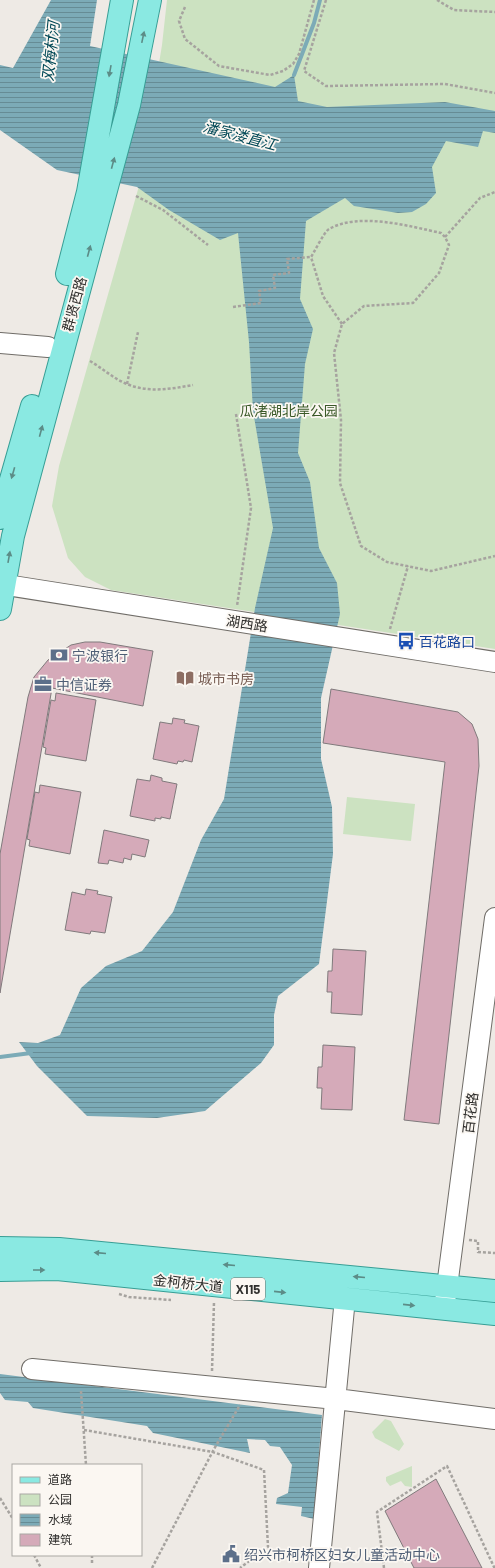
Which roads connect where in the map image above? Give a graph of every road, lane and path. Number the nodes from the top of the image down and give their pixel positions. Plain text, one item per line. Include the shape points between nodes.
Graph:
1 (314, 0) edge
2 (326, 0) edge
3 (437, 0) edge
4 (122, 3) edge
5 (149, 4) edge
6 (184, 8) dead end
7 (495, 12) edge
8 (495, 93) edge
9 (495, 192) edge
10 (136, 196) dead end
11 (95, 197) junction
12 (445, 237) junction
13 (208, 244) dead end
14 (311, 257) junction
15 (233, 307) dead end
16 (342, 324) junction
17 (138, 332) dead end
18 (0, 344) edge
19 (48, 347) junction
20 (90, 361) dead end
21 (127, 384) junction
22 (193, 385) dead end
23 (236, 414) dead end
24 (0, 518) edge
25 (495, 556) edge
26 (408, 566) junction
27 (2, 584) edge
28 (0, 609) edge
29 (239, 622) junction
30 (386, 645) junction
31 (495, 662) edge
32 (495, 918) edge
33 (453, 1238) junction
34 (0, 1248) edge
35 (495, 1253) edge
36 (0, 1270) edge
37 (447, 1286) junction
38 (495, 1291) edge
39 (345, 1298) junction
40 (214, 1302) dead end
41 (444, 1308) junction
42 (495, 1314) edge
43 (32, 1369) dead end
44 (212, 1387) junction
45 (81, 1389) dead end
46 (336, 1399) junction
47 (242, 1401) dead end
48 (495, 1419) edge
49 (84, 1430) junction
50 (214, 1451) junction
51 (86, 1464) edge
52 (0, 1498) edge
53 (12, 1517) edge
54 (35, 1556) edge
55 (92, 1556) edge
56 (92, 1565) dead end
57 (495, 1567) edge
58 (41, 1568) edge
59 (152, 1568) edge
60 (240, 1568) edge
61 (320, 1568) edge
62 (384, 1568) edge

1 - 6 path via 299,54 293,64 283,71 270,75 219,66 185,39 179,21
2 - 8 path via 304,71 326,86 445,84
3 - 7 path via 454,10
4 -> 11 main road, 群贤西路
11 -> 5 main road, 群贤西路 via 129,105
9 - 12 path via 480,198
10 - 13 path via 163,210
11 - 19 main road, 群贤西路
27 -> 11 main road, 群贤西路
12 - 14 path via 441,233 392,222 351,222 328,230
12 - 16 path via 449,245 439,273 413,303 364,306
14 - 15 path via 287,259 289,273 273,275 275,288 259,291 261,303
14 - 16 path via 323,296
16 - 26 path via 334,353 341,420 340,483 362,546 387,562
17 - 21 path
18 - 19 street
19 -> 24 main road, 群贤西路
20 - 21 path
21 - 22 path via 164,390
23 - 29 path via 252,508
25 - 26 path via 431,571
26 - 30 path
27 - 28 main road, 群贤西路
27 - 29 street, 湖西路
29 - 30 street, 湖西路
30 - 31 street, 湖西路
32 - 33 street, 百花路
33 - 35 path via 478,1241 478,1252
33 - 37 street, 百花路
37 -> 34 main road, 金柯桥大道 / X115 via 58,1249
36 -> 39 main road, 金柯桥大道 / X115 via 58,1270
37 - 38 main road, 金柯桥大道 / X115
37 - 41 street, 百花路
39 -> 41 main road, 金柯桥大道 / X115
39 - 46 street
40 - 44 path
41 - 42 main road, 金柯桥大道 / X115
43 - 44 street
44 - 46 street
45 - 49 path
46 - 48 street
46 - 61 street
47 - 50 path
49 - 50 path
49 - 51 path
50 - 59 path
50 - 60 path via 264,1470 268,1547
52 - 53 path
54 - 58 path
55 - 56 path
57 - 62 path via 447,1466 377,1512

